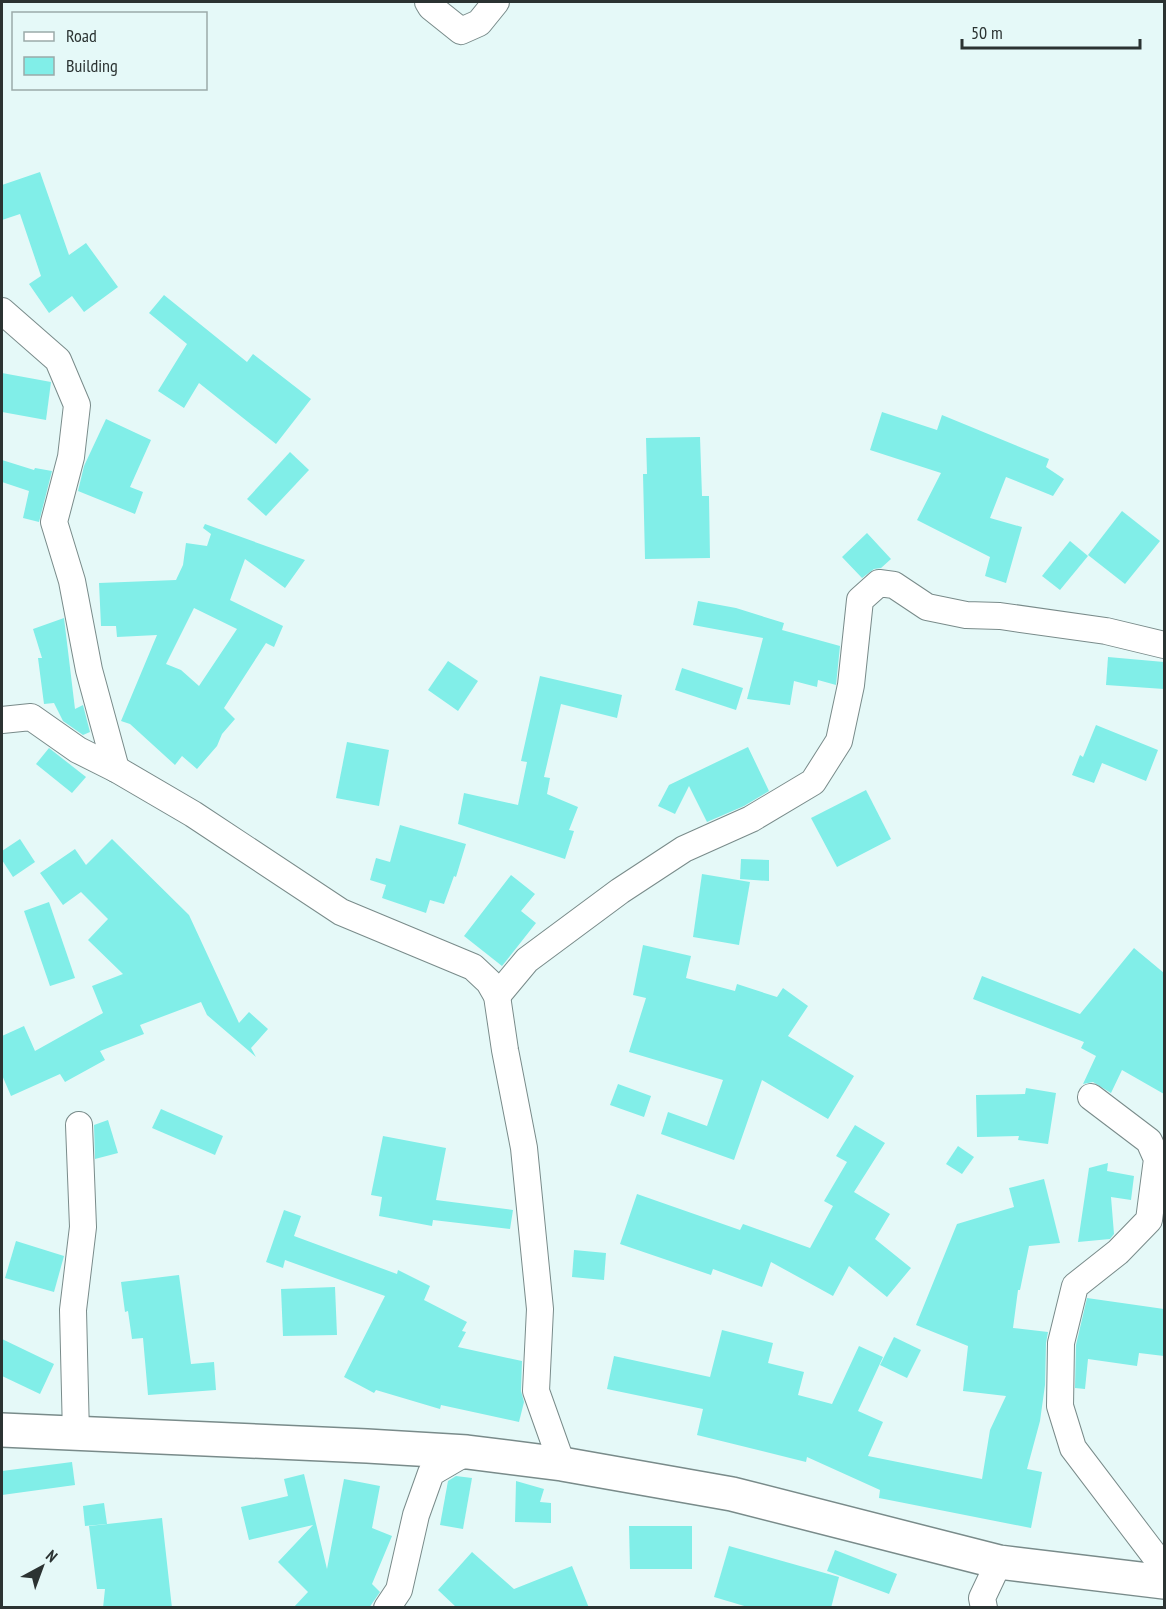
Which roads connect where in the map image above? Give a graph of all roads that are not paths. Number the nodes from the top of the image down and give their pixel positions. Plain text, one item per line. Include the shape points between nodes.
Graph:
1 (428, 2) edge
2 (496, 2) edge
3 (2, 310) edge
4 (1164, 645) edge
5 (2, 720) edge
6 (116, 769) junction
7 (497, 996) junction
8 (1091, 1097) dead end
9 (79, 1125) dead end
10 (1161, 1152) edge
11 (2, 1430) edge
12 (76, 1435) junction
13 (467, 1452) junction
14 (562, 1464) junction
15 (999, 1562) junction
16 (1164, 1568) edge
17 (1164, 1582) edge
18 (387, 1608) edge
19 (984, 1608) edge

1 - 2 street via 461,31 478,23
3 - 6 street via 58,360 77,405 71,457 54,522 72,581 89,669
4 - 7 street via 1107,631 927,607 894,585 879,583 860,600 851,685 839,741 813,782 751,819 684,849 620,891 527,960
5 - 6 street via 32,717 78,750
6 - 7 street via 193,814 341,912 473,967
7 - 14 street via 524,1148 540,1309 536,1391
8 - 10 street
9 - 12 street via 82,1227 73,1310
10 - 16 street via 1149,1220 1118,1252 1075,1286 1061,1343 1060,1406 1073,1448
11 - 12 main road
12 - 13 main road
13 - 14 main road
13 - 18 street via 431,1473 416,1515 399,1590
14 - 15 main road via 732,1494
15 - 17 main road
15 - 19 street via 982,1598

